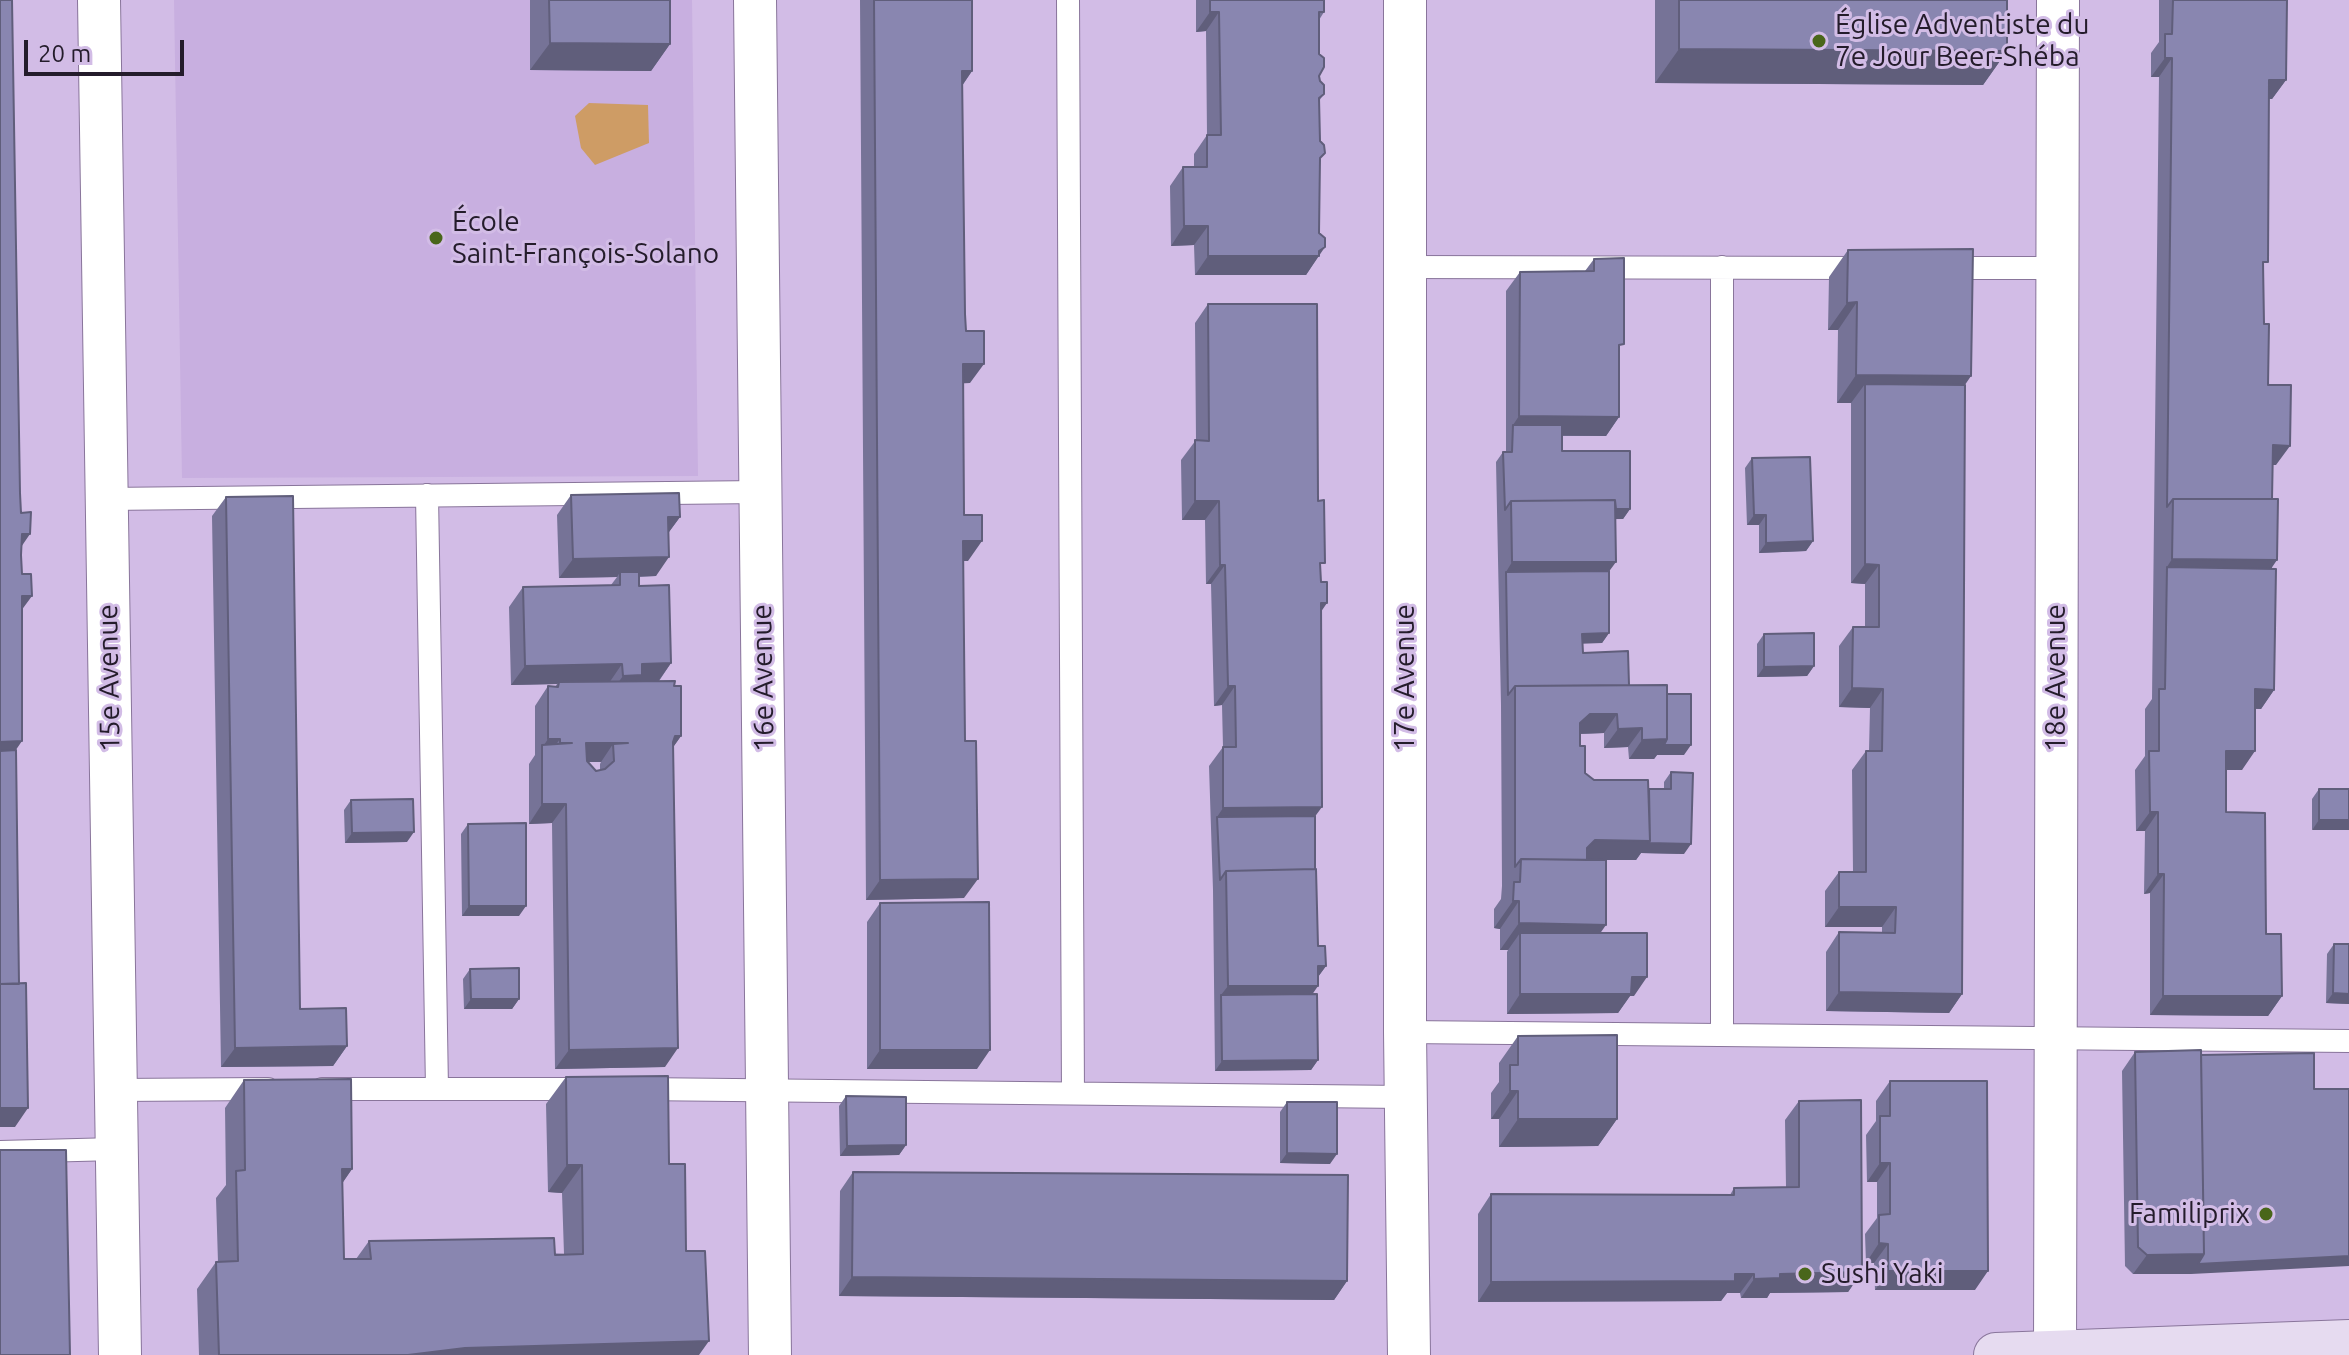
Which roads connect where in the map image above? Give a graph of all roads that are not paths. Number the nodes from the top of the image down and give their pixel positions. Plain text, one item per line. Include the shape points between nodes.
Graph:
1 (99, 0) edge
2 (755, 0) edge
3 (1068, 0) edge
4 (1405, 0) edge
5 (2058, 0) edge
6 (1405, 267) junction
7 (1722, 267) junction
8 (1889, 268) edge
9 (1920, 268) edge
10 (2056, 268) junction
11 (761, 492) junction
12 (427, 495) junction
13 (106, 499) junction
14 (1405, 1032) junction
15 (1722, 1035) junction
16 (2056, 1038) junction
17 (2349, 1041) edge
18 (437, 1089) junction
19 (115, 1090) junction
20 (768, 1090) junction
21 (1073, 1093) junction
22 (1405, 1097) junction
23 (116, 1149) junction
24 (0, 1152) edge
25 (2349, 1342) edge
26 (2055, 1354) edge
27 (120, 1355) edge
28 (770, 1355) edge
29 (1409, 1355) edge
30 (1996, 1355) edge

1 - 13 street, 15e Avenue
2 - 11 street, 16e Avenue
3 - 21 lane
4 - 6 street, 17e Avenue
5 - 10 street, 18e Avenue
6 - 7 lane
6 - 14 street, 17e Avenue
7 - 8 lane
7 - 15 lane
9 - 10 lane
10 - 16 street, 18e Avenue
11 - 12 lane
11 - 20 street, 16e Avenue
12 - 13 lane
12 - 18 lane
13 - 19 street, 15e Avenue
14 - 15 lane
14 - 22 street, 17e Avenue
15 - 16 lane
16 - 17 lane
16 - 26 street, 18e Avenue
18 - 19 lane
18 - 20 lane
19 - 23 street, 15e Avenue
20 - 21 lane
20 - 28 street, 16e Avenue
21 - 22 lane
22 - 29 street, 17e Avenue
23 - 24 lane
23 - 27 street, 15e Avenue
25 - 26 street
26 - 30 street

